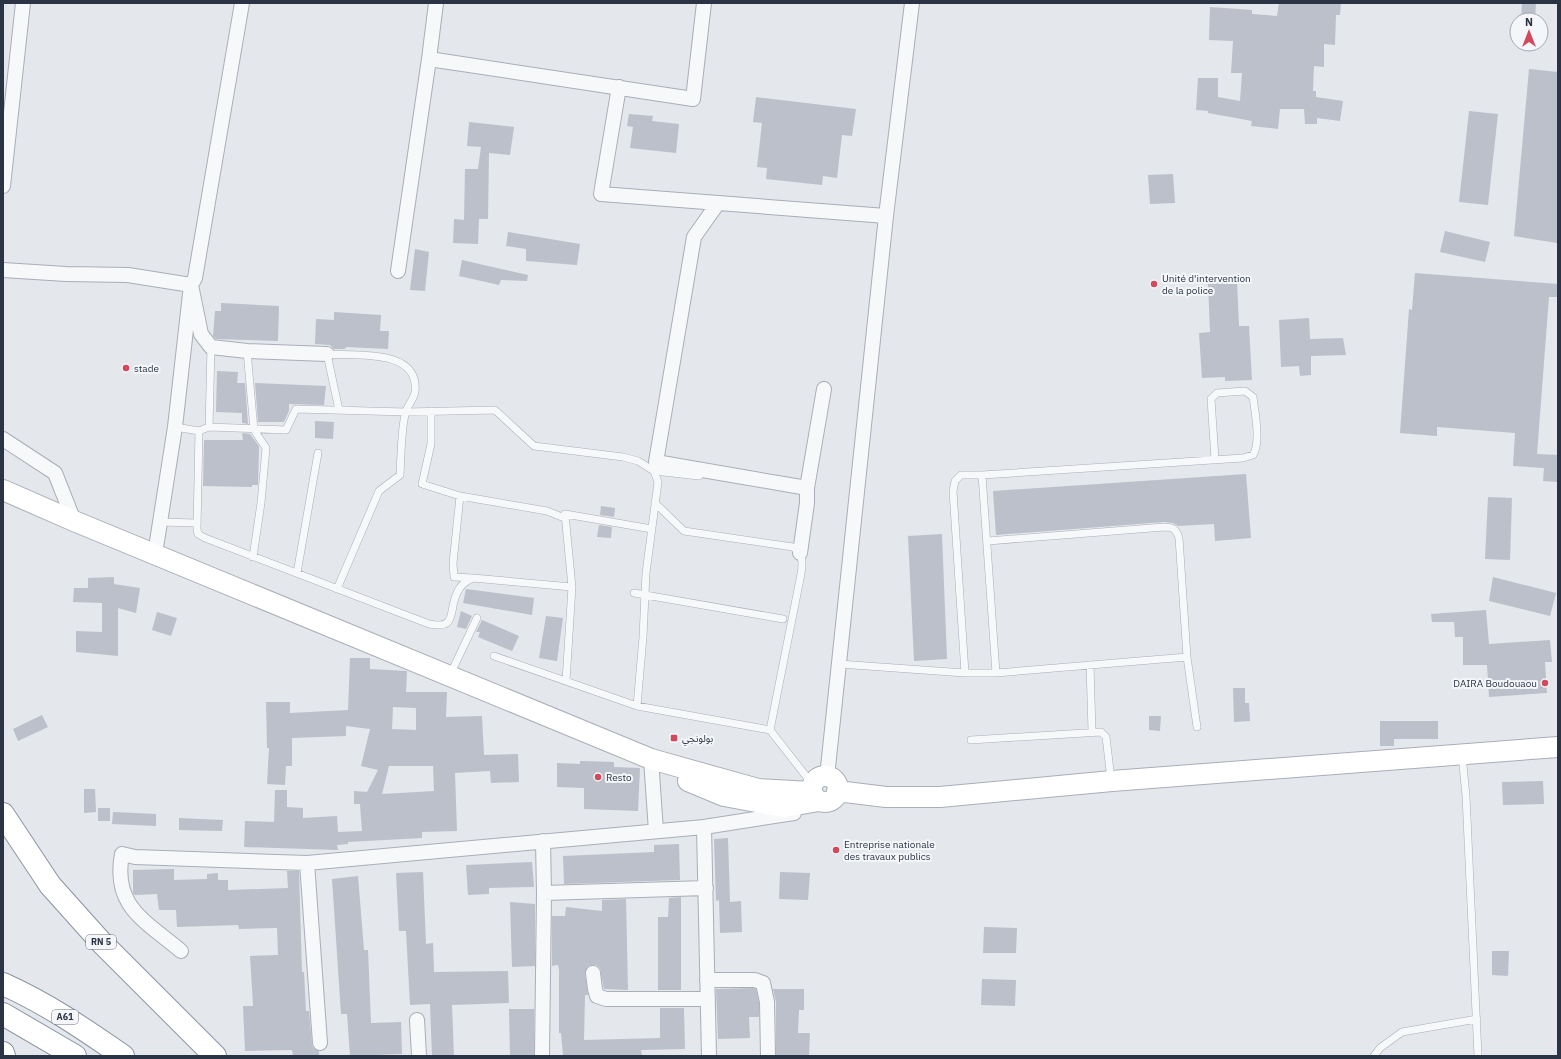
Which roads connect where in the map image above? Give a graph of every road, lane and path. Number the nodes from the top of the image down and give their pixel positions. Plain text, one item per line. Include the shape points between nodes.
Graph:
1 (23, 3) edge
2 (242, 3) edge
3 (436, 3) edge
4 (704, 3) edge
5 (912, 3) edge
6 (429, 59) junction
7 (619, 87) junction
8 (3, 186) edge
9 (718, 203) junction
10 (886, 216) junction
11 (3, 270) edge
12 (398, 272) dead end
13 (191, 285) junction
14 (211, 348) junction
15 (247, 351) junction
16 (327, 354) junction
17 (824, 388) dead end
18 (339, 410) junction
19 (431, 411) junction
20 (406, 412) junction
21 (175, 427) junction
22 (209, 427) junction
23 (254, 430) junction
24 (199, 431) junction
25 (3, 439) edge
26 (318, 453) dead end
27 (1215, 459) junction
28 (654, 471) junction
29 (982, 475) junction
30 (807, 488) junction
31 (3, 490) edge
32 (460, 496) junction
33 (655, 502) junction
34 (566, 514) junction
35 (74, 521) junction
36 (160, 522) junction
37 (196, 523) junction
38 (652, 529) junction
39 (988, 541) junction
40 (800, 553) junction
41 (155, 554) junction
42 (253, 557) junction
43 (297, 574) junction
44 (473, 578) junction
45 (572, 587) junction
46 (338, 589) junction
47 (634, 593) dead end
48 (645, 594) junction
49 (477, 618) dead end
50 (783, 619) dead end
51 (494, 656) dead end
52 (1187, 657) junction
53 (839, 664) junction
54 (1090, 665) junction
55 (965, 673) junction
56 (996, 673) junction
57 (450, 675) junction
58 (566, 681) junction
59 (637, 706) junction
60 (1197, 727) dead end
61 (770, 730) junction
62 (1092, 731) junction
63 (971, 740) dead end
64 (1558, 747) edge
65 (1462, 753) junction
66 (650, 759) junction
67 (1112, 781) junction
68 (823, 791) junction
69 (3, 814) edge
70 (704, 827) junction
71 (656, 831) junction
72 (543, 841) junction
73 (307, 863) junction
74 (706, 888) junction
75 (544, 893) junction
76 (182, 951) dead end
77 (594, 973) dead end
78 (708, 980) junction
79 (3, 984) edge
80 (708, 999) junction
81 (3, 1014) edge
82 (1477, 1019) junction
83 (417, 1020) dead end
84 (320, 1043) dead end
85 (3, 1053) edge
86 (4, 1056) edge
87 (75, 1056) edge
88 (123, 1056) edge
89 (215, 1056) edge
90 (419, 1056) edge
91 (542, 1056) edge
92 (709, 1056) edge
93 (768, 1056) edge
94 (1374, 1056) edge
95 (1478, 1056) edge

1 - 8 street
2 - 13 street via 195,278
3 - 6 street
4 - 7 street via 693,98
5 - 10 street
6 - 7 street
6 - 12 street
7 - 9 street via 601,194
9 - 10 street
9 - 30 street via 694,237 656,462
10 - 53 street
11 - 13 street via 128,275
13 - 14 street via 201,334
13 - 21 street
14 - 15 street
14 - 22 lane
15 - 16 street
15 - 23 lane
16 - 18 lane
16 - 20 lane via 389,358 403,363 412,374 415,393
17 - 30 street
18 - 20 lane
18 - 23 lane via 296,409 286,430
19 - 20 lane
19 - 28 lane via 495,410 534,446 623,457 646,464
19 - 32 lane via 431,444 422,484
20 - 46 lane via 400,475 378,491
21 - 24 lane
21 - 36 street
22 - 23 lane
22 - 24 lane
23 - 42 lane via 266,448
24 - 37 lane
25 - 35 street via 55,473
26 - 43 lane
27 - 27 lane via 1243,458 1253,455 1256,451 1253,397 1245,391 1217,393 1211,399
27 - 29 lane
28 - 30 lane
28 - 33 lane via 658,482
29 - 39 lane
29 - 55 lane via 961,475 955,480 953,491
30 - 40 street
31 - 35 main road
32 - 34 lane via 547,511 562,517
32 - 44 lane via 453,563 454,577
33 - 38 lane
33 - 40 lane via 684,531 793,547
34 - 38 lane
34 - 45 lane
35 - 41 main road
36 - 37 lane
36 - 41 street
37 - 42 lane via 198,534
38 - 48 lane
39 - 52 lane via 1171,527 1180,538
39 - 56 lane
40 - 61 lane via 803,563
41 - 57 main road
42 - 43 lane
43 - 46 lane
44 - 45 lane
44 - 46 lane via 463,583 456,593 450,620 446,625 438,626
45 - 58 lane
47 - 48 lane
48 - 50 lane
48 - 59 lane via 644,637
49 - 57 lane
51 - 58 lane
52 - 54 lane
52 - 60 lane
53 - 55 lane
53 - 68 street
54 - 56 lane
54 - 62 lane
55 - 56 lane
57 - 66 main road
58 - 59 lane
59 - 61 lane
61 - 68 lane
62 - 63 lane
62 - 67 lane via 1101,732 1106,737
64 - 65 main road
65 - 67 main road
65 - 82 lane
66 - 68 main road via 758,789
66 - 71 street
67 - 68 main road via 940,797 886,797
68 - 70 street via 794,813
69 - 89 highway, RN 5 via 50,885 111,953
70 - 71 street
70 - 74 street
71 - 72 street
72 - 73 street
72 - 75 street
73 - 76 street via 135,857 122,854 120,878 124,898 132,909
73 - 84 street
74 - 75 street
74 - 78 street
75 - 91 street
77 - 80 street via 597,996 606,999
78 - 80 street
78 - 93 street via 755,980 763,983 767,1002
79 - 88 highway, A61 via 78,1024
80 - 92 street
81 - 87 highway
82 - 94 lane via 1402,1032 1380,1048
82 - 95 lane
83 - 90 street
85 - 86 highway

